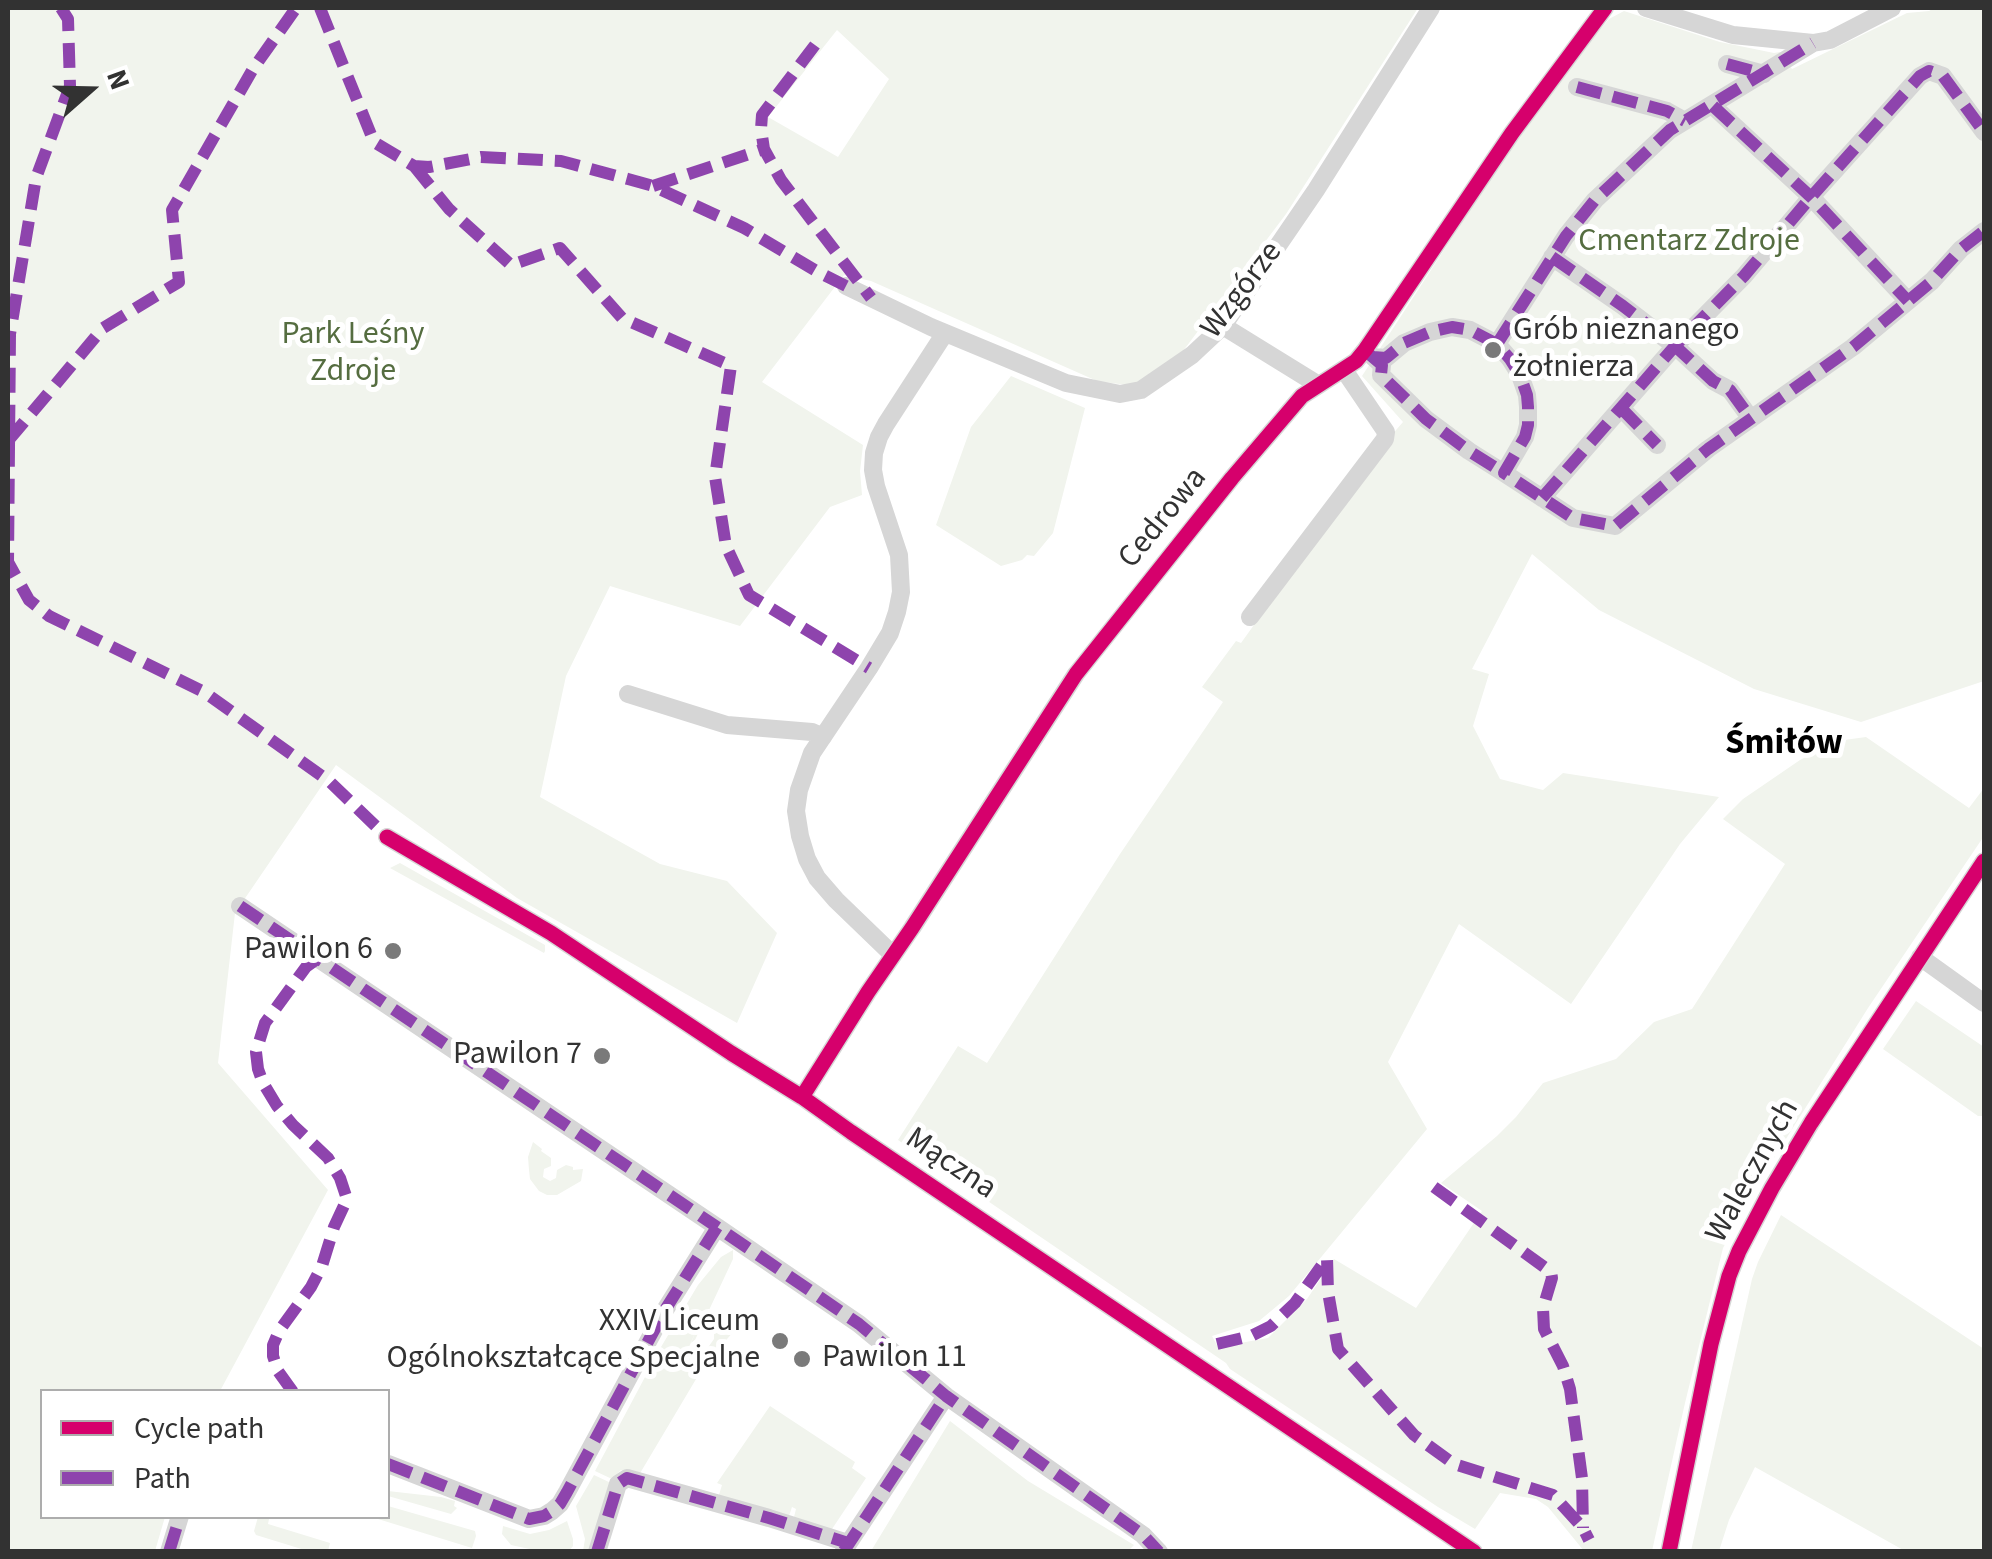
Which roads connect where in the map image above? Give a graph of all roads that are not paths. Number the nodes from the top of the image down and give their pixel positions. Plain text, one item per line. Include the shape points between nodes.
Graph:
1 (1431, 8) edge
2 (1605, 8) edge
3 (1646, 8) edge
4 (1892, 8) edge
5 (1813, 44) junction
6 (1728, 64) dead end
7 (1764, 74) junction
8 (1578, 87) dead end
9 (1713, 106) junction
10 (1685, 121) junction
11 (1984, 132) edge
12 (1811, 197) junction
13 (1984, 231) edge
14 (1552, 257) junction
15 (846, 286) dead end
16 (1908, 301) junction
17 (1223, 326) junction
18 (945, 333) junction
19 (1497, 344) junction
20 (1675, 346) junction
21 (1369, 353) junction
22 (1344, 370) junction
23 (1318, 384) junction
24 (1621, 408) junction
25 (1751, 419) junction
26 (1658, 445) dead end
27 (1504, 473) junction
28 (1542, 498) junction
29 (1250, 616) dead end
30 (628, 694) dead end
31 (822, 737) junction
32 (386, 838) dead end
33 (1984, 861) edge
34 (240, 906) dead end
35 (893, 956) junction
36 (1920, 957) junction
37 (1984, 1003) edge
38 (802, 1097) junction
39 (717, 1227) junction
40 (946, 1396) junction
41 (390, 1465) edge
42 (179, 1519) edge
43 (846, 1547) edge
44 (169, 1552) edge
45 (596, 1552) edge
46 (1159, 1552) edge
47 (1474, 1552) edge
48 (1669, 1552) edge

1 - 17 street, Wzgórze
2 - 21 street, Cedrowa via 1512,133
3 - 5 street via 1733,35
4 - 5 street
5 - 7 street
6 - 7 street
7 - 9 street
8 - 10 street
9 - 10 street
9 - 12 street
10 - 14 street via 1596,200
11 - 12 street via 1943,76 1924,72
12 - 16 street
12 - 20 street
13 - 16 street
14 - 19 street
14 - 20 street
15 - 18 street, Wzgórze
16 - 25 street
17 - 18 street, Wzgórze via 1165,375 1120,394 1066,383
17 - 23 street
18 - 31 street via 874,453 876,486 899,555 897,612
19 - 21 street via 1452,328 1404,342 1386,358
19 - 27 street via 1520,375 1528,407 1528,426
20 - 24 street
20 - 25 street via 1733,393
21 - 22 street, Cedrowa
21 - 27 street via 1382,365 1381,375 1426,419
22 - 23 street, Cedrowa
22 - 29 street via 1385,439
23 - 35 street, Cedrowa via 1232,478 1076,674
24 - 26 street
24 - 28 street
25 - 28 street via 1615,526 1573,518
27 - 28 street
30 - 31 street via 727,725
31 - 35 street via 796,811 806,859 836,900
32 - 38 street, Mączna via 551,933
33 - 36 street, Walecznych
34 - 39 street
35 - 38 street, Cedrowa
36 - 37 street
36 - 48 street, Walecznych via 1811,1122 1739,1251 1711,1344
38 - 47 street, Mączna
39 - 40 street via 859,1324
39 - 41 street via 552,1512 529,1519
40 - 43 street
40 - 46 street
42 - 44 street
43 - 45 street via 627,1478 618,1484

